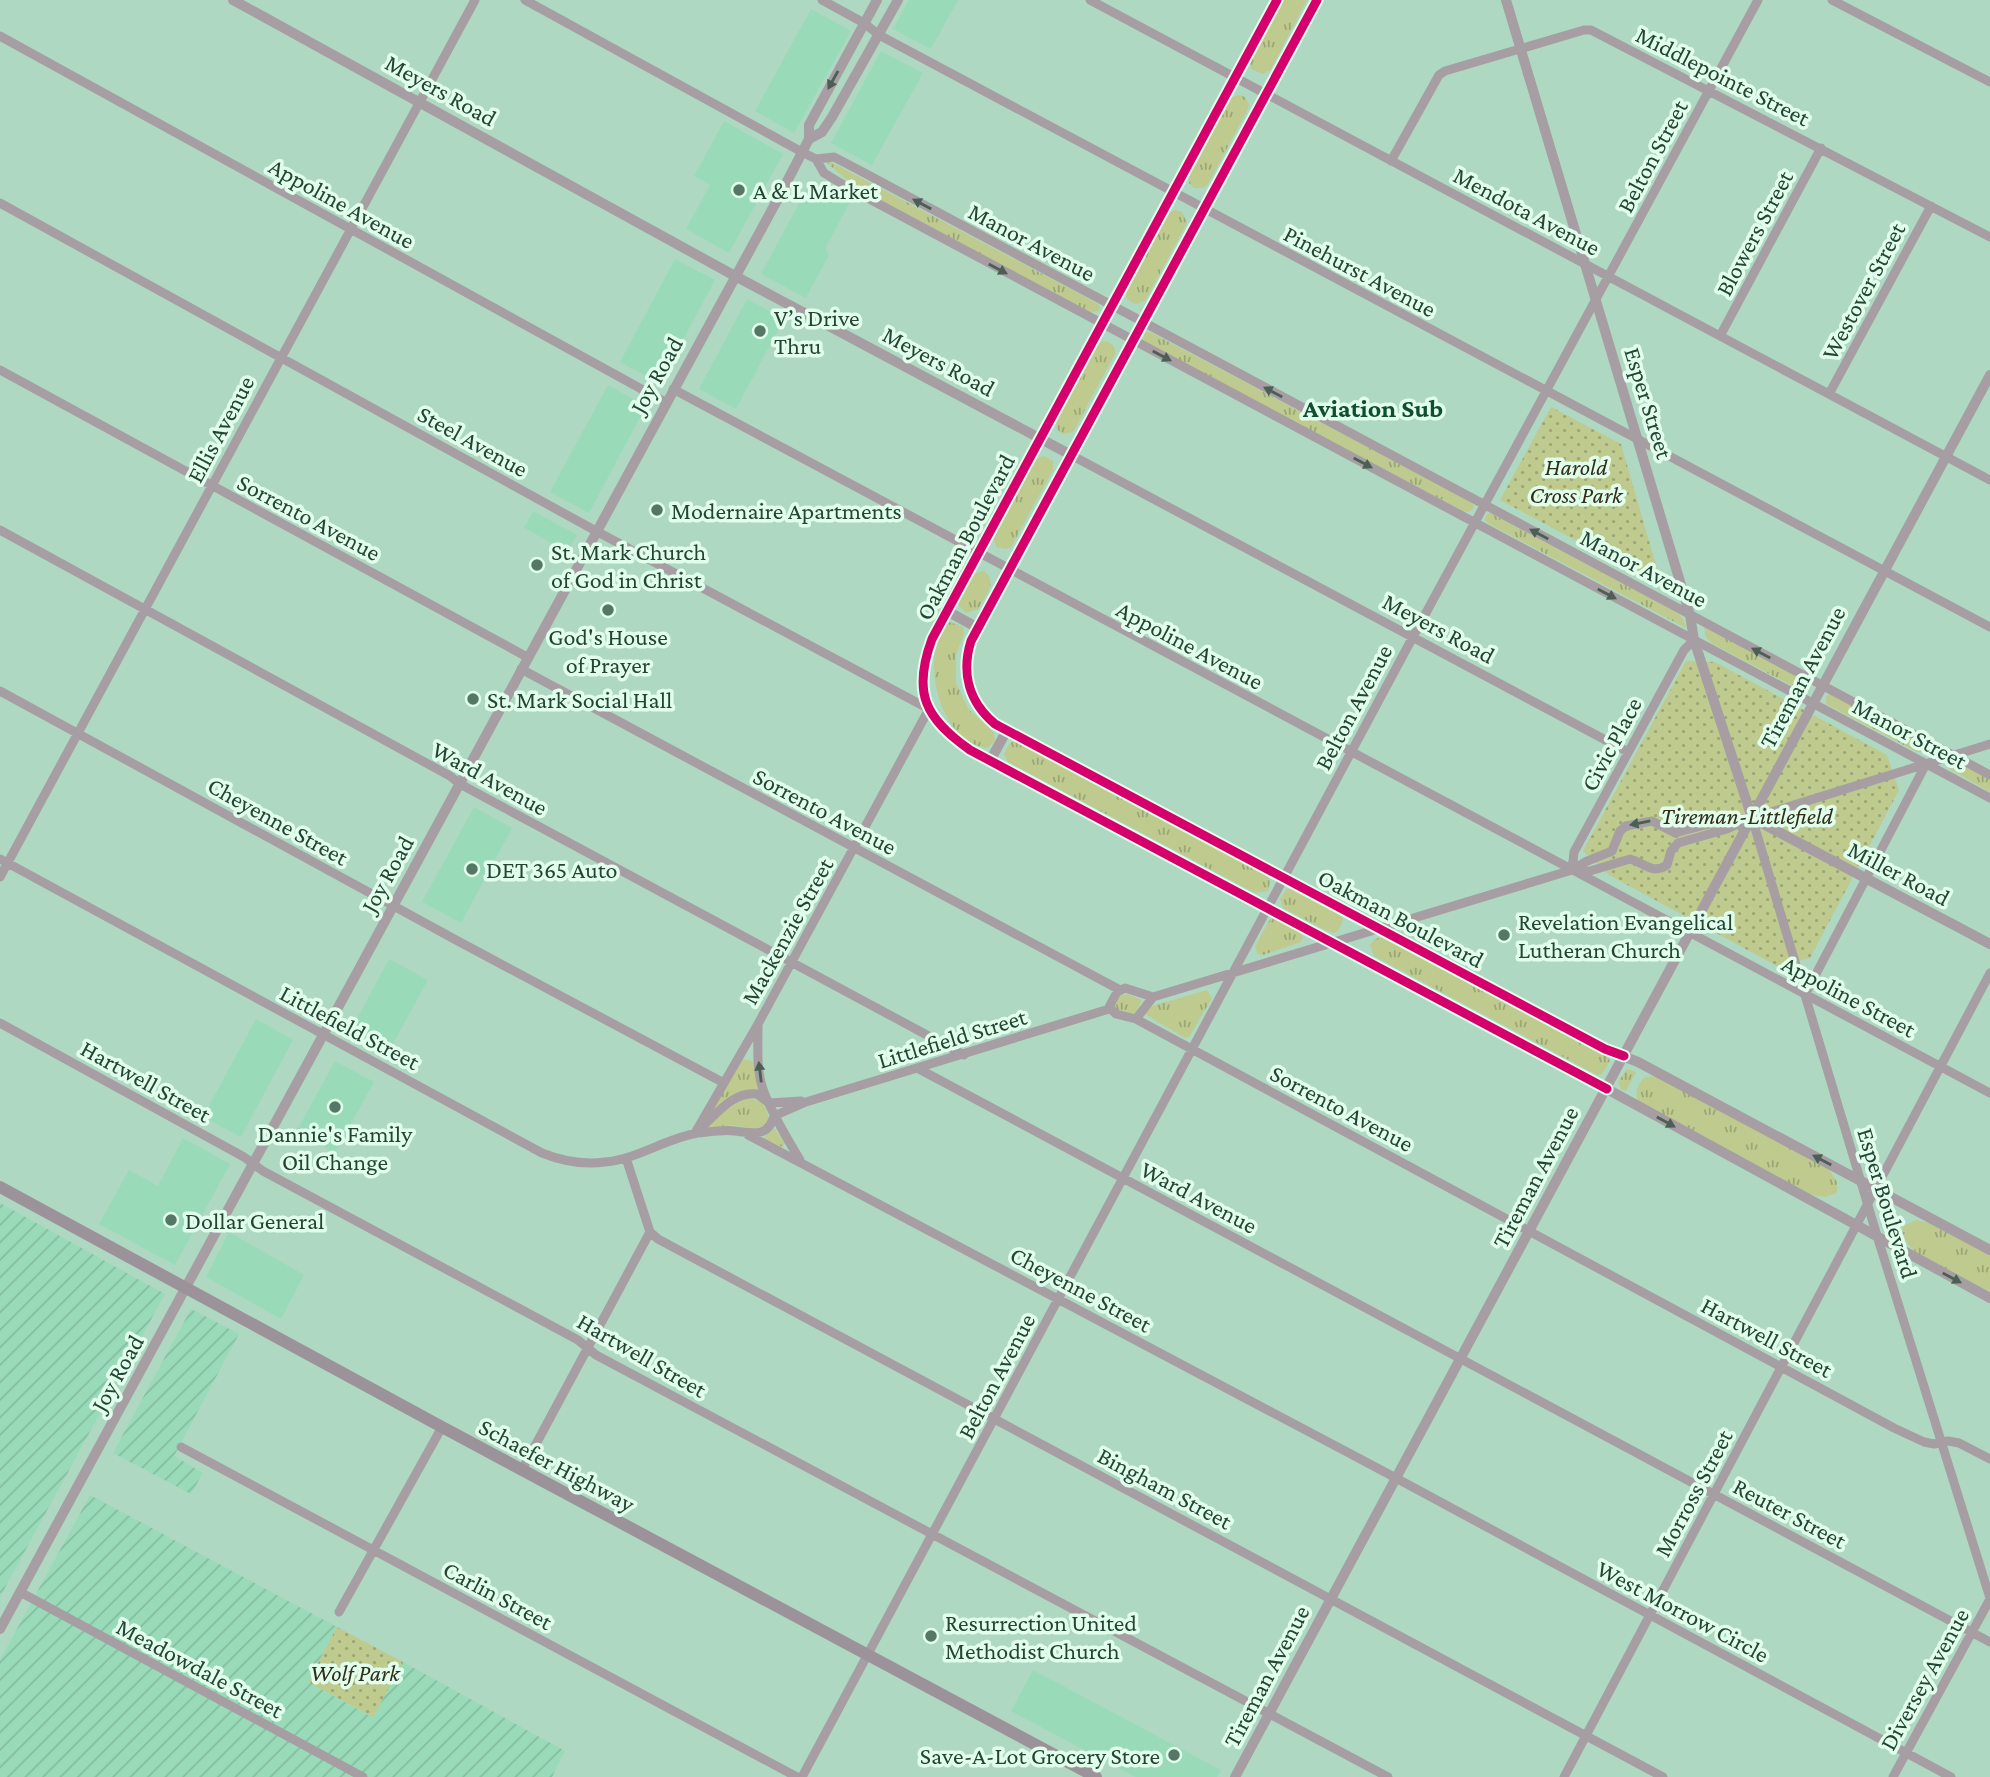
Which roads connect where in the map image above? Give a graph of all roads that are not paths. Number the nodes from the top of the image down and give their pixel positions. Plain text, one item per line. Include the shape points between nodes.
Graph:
1 (233, 0) edge
2 (475, 0) edge
3 (525, 0) edge
4 (821, 0) edge
5 (877, 0) edge
6 (898, 0) edge
7 (1090, 0) edge
8 (1277, 0) edge
9 (1317, 0) edge
10 (1506, 0) edge
11 (1758, 0) edge
12 (1832, 0) edge
13 (864, 23) junction
14 (879, 35) junction
15 (0, 36) edge
16 (1520, 49) junction
17 (1235, 78) junction
18 (1990, 82) edge
19 (1709, 90) junction
20 (1266, 94) junction
21 (419, 103) junction
22 (809, 139) junction
23 (1821, 148) junction
24 (802, 152) junction
25 (816, 159) junction
26 (1391, 161) junction
27 (1173, 193) junction
28 (0, 203) edge
29 (1931, 206) junction
30 (1204, 209) junction
31 (351, 229) junction
32 (1990, 237) edge
33 (1585, 264) junction
34 (735, 276) junction
35 (1608, 276) junction
36 (1596, 300) junction
37 (1111, 307) junction
38 (1142, 323) junction
39 (1102, 324) junction
40 (1720, 336) junction
41 (1133, 341) junction
42 (281, 356) junction
43 (0, 370) edge
44 (1990, 375) edge
45 (673, 389) junction
46 (1546, 391) junction
47 (1829, 394) junction
48 (665, 402) junction
49 (1040, 438) junction
50 (1638, 440) junction
51 (1071, 455) junction
52 (1946, 457) junction
53 (1990, 480) edge
54 (211, 486) junction
55 (1485, 505) junction
56 (1475, 523) junction
57 (0, 530) edge
58 (596, 531) junction
59 (978, 554) junction
60 (1009, 570) junction
61 (1883, 570) junction
62 (145, 610) junction
63 (947, 611) junction
64 (1690, 615) junction
65 (1990, 627) edge
66 (978, 628) junction
67 (1413, 637) junction
68 (1694, 640) junction
69 (527, 657) junction
70 (521, 669) junction
71 (1821, 685) junction
72 (0, 691) edge
73 (1811, 703) junction
74 (929, 709) junction
75 (1007, 730) junction
76 (78, 733) junction
77 (1990, 744) edge
78 (1351, 752) junction
79 (1628, 752) junction
80 (1953, 755) junction
81 (990, 761) junction
82 (1926, 764) junction
83 (1990, 775) edge
84 (460, 784) junction
85 (1990, 797) edge
86 (1752, 818) junction
87 (854, 848) junction
88 (4, 861) edge
89 (1572, 870) junction
90 (0, 877) edge
91 (1284, 877) junction
92 (1867, 879) junction
93 (394, 906) junction
94 (1268, 908) junction
95 (1381, 929) junction
96 (1690, 933) junction
97 (1334, 944) junction
98 (1990, 944) edge
99 (792, 964) junction
100 (1234, 973) junction
101 (1990, 973) edge
102 (1116, 987) junction
103 (1805, 995) junction
104 (1153, 997) junction
105 (1109, 1009) junction
106 (1136, 1019) junction
107 (0, 1023) edge
108 (758, 1024) junction
109 (323, 1035) junction
110 (1193, 1051) junction
111 (964, 1055) junction
112 (1624, 1056) junction
113 (1941, 1066) junction
114 (919, 1069) junction
115 (724, 1083) junction
116 (1606, 1089) junction
117 (1990, 1093) edge
118 (806, 1101) junction
119 (769, 1103) junction
120 (774, 1116) junction
121 (695, 1133) junction
122 (748, 1135) junction
123 (626, 1158) junction
124 (801, 1162) junction
125 (253, 1164) junction
126 (1124, 1178) junction
127 (1862, 1182) junction
128 (0, 1188) edge
129 (1877, 1190) junction
130 (1869, 1205) junction
131 (1857, 1227) junction
132 (1530, 1231) junction
133 (650, 1232) junction
134 (1878, 1239) junction
135 (1990, 1250) edge
136 (186, 1289) junction
137 (1990, 1298) edge
138 (1059, 1299) junction
139 (587, 1348) junction
140 (1461, 1359) junction
141 (1782, 1367) junction
142 (994, 1419) junction
143 (442, 1427) junction
144 (1941, 1442) junction
145 (181, 1447) dead end
146 (1990, 1459) edge
147 (522, 1470) junction
148 (1395, 1478) junction
149 (1714, 1494) junction
150 (933, 1534) junction
151 (374, 1550) junction
152 (20, 1592) junction
153 (1331, 1599) junction
154 (1990, 1599) edge
155 (339, 1612) dead end
156 (1650, 1615) junction
157 (0, 1629) edge
158 (1971, 1632) junction
159 (1990, 1642) edge
160 (868, 1655) junction
161 (1269, 1713) junction
162 (1586, 1736) junction
163 (1906, 1753) junction
164 (363, 1777) edge
165 (799, 1777) edge
166 (1096, 1777) edge
167 (1235, 1777) edge
168 (1388, 1777) edge
169 (1564, 1777) edge
170 (1663, 1777) edge
171 (1893, 1777) edge
172 (1951, 1777) edge

1 - 21 street, Meyers Road
2 - 21 street, Ellis Avenue
3 - 24 street, Manor Avenue
4 - 13 street, Pinehurst Avenue
5 - 13 street, Joy Road
6 - 14 street, Joy Road
7 - 17 street, Mendota Avenue
8 - 17 street, Oakman Boulevard
9 - 20 street, Oakman Boulevard
10 - 16 street, Esper Street
11 - 19 street
12 - 18 street
13 - 14 street, Pinehurst Avenue
13 -> 22 street, Joy Road via 809,125
14 - 22 street, Joy Road via 822,132
14 - 27 street, Pinehurst Avenue
15 - 31 street, Appoline Avenue
16 - 19 street, Middlepointe Street via 1591,30
16 - 26 street, Middlepointe Street via 1439,75
16 - 33 street, Esper Street
17 - 20 street, Mendota Avenue
17 - 27 street, Oakman Boulevard
19 - 23 street, Middlepointe Street
19 - 35 street, Belton Street
20 - 26 street, Mendota Avenue
20 - 30 street, Oakman Boulevard
21 - 31 street, Ellis Avenue
21 - 34 street, Meyers Road
22 - 24 street, Joy Road
23 - 29 street, Middlepointe Street
23 - 40 street, Blowers Street
24 - 25 street, Manor Avenue
24 - 34 street, Joy Road
37 -> 25 street, Manor Avenue via 834,157
25 -> 39 street, Manor Avenue via 824,173 847,187
26 - 33 street, Mendota Avenue
27 - 30 street, Pinehurst Avenue
27 - 37 street, Oakman Boulevard
28 - 42 street, Steel Avenue
29 - 32 street, Middlepointe Street
29 - 47 street, Westover Street
30 - 38 street, Oakman Boulevard
30 - 46 street, Pinehurst Avenue
31 - 42 street, Ellis Avenue
31 - 48 street, Appoline Avenue
33 - 35 street, Mendota Avenue
33 - 36 street, Esper Street
34 - 45 street, Joy Road
34 - 49 street, Meyers Road
35 - 36 street, Belton Avenue
35 - 40 street, Mendota Avenue
36 - 46 street, Belton Avenue
36 - 50 street, Esper Street
37 - 38 street, Manor Avenue
37 - 39 street, Oakman Boulevard
38 - 41 street, Oakman Boulevard
55 -> 38 street, Manor Avenue
39 - 41 street, Manor Avenue
39 - 49 street, Oakman Boulevard
40 - 47 street, Mendota Avenue
41 - 51 street, Oakman Boulevard
41 -> 56 street, Manor Avenue
42 - 54 street, Ellis Avenue
42 - 58 street, Steel Avenue
43 - 54 street, Sorrento Avenue
44 - 52 street, Tireman Avenue
45 - 48 street, Joy Road
45 - 59 street, Appoline Avenue
46 - 50 street, Pinehurst Avenue
46 - 55 street, Belton Avenue
47 - 52 street, Mendota Avenue
48 - 58 street, Joy Road
49 - 51 street, Meyers Road
49 - 59 street, Oakman Boulevard
50 - 61 street, Pinehurst Avenue
50 - 64 street, Esper Street
51 - 60 street, Oakman Boulevard
51 - 67 street, Meyers Road
52 - 53 street, Mendota Avenue
52 - 61 street, Tireman Avenue
54 - 62 street, Ellis Avenue
54 - 69 street, Sorrento Avenue
55 - 56 street, Belton Avenue
64 -> 55 street, Manor Avenue
56 - 67 street, Belton Avenue
56 -> 68 street, Manor Avenue
57 - 62 street, Ward Avenue
58 - 69 street, Joy Road
58 - 74 street, Steel Avenue
59 - 60 street, Appoline Avenue
59 - 63 street, Oakman Boulevard
60 - 66 street, Oakman Boulevard
60 - 78 street, Appoline Avenue
61 - 65 street, Pinehurst Avenue
61 - 71 street, Tireman Avenue
62 - 76 street, Ellis Avenue
62 - 84 street, Ward Avenue
63 - 66 street
63 - 74 street, Oakman Boulevard via 924,665
64 - 68 street, Esper Street
71 -> 64 street, Manor Avenue
66 - 75 street, Oakman Boulevard via 967,654 968,684 983,712
67 - 78 street, Belton Avenue
67 - 79 street, Meyers Road
68 - 73 street, Manor Avenue
68 - 79 street, Civic Place via 1684,650
68 - 86 street, Esper Street
69 - 70 street, Joy Road
70 - 84 street, Joy Road
70 - 87 street, Sorrento Avenue
71 - 73 street, Tireman Avenue
71 - 80 street, Manor Street
72 - 76 street, Cheyenne Street
73 - 82 street, Manor Street
73 - 86 street, Tireman Avenue
74 - 81 street via 948,734
74 - 87 street, Mackenzie Street
75 - 81 street
75 - 91 street, Oakman Boulevard
76 - 88 street, Ellis Avenue
76 - 93 street, Cheyenne Street
77 - 80 street
78 - 89 street, Appoline Avenue
78 - 91 street, Belton Avenue
79 - 89 street, Civic Place via 1574,852
80 - 82 street
80 - 83 street, Manor Street
81 - 94 street
82 - 85 street, Manor Street
82 - 86 street
82 - 92 street
84 - 93 street, Joy Road
84 - 99 street, Ward Avenue
86 - 89 street via 1678,843 1660,869 1648,869 1630,859 1590,871
86 -> 89 street via 1675,833 1652,821 1626,826 1612,851
86 - 92 street, Miller Road
86 - 96 street, Tireman Avenue
86 - 103 street, Esper Boulevard
87 - 99 street, Mackenzie Street
87 - 102 street, Sorrento Avenue
88 - 90 street, Ellis Avenue
88 - 109 street, Littlefield Street
89 - 95 street
89 - 96 street, Appoline Avenue
91 - 94 street, Belton Avenue
91 - 95 street, Oakman Boulevard
92 - 98 street, Miller Road
92 - 103 street
93 - 109 street, Joy Road
93 - 115 street, Cheyenne Street
94 - 97 street
94 - 100 street, Belton Avenue
95 - 97 street
95 - 112 street, Oakman Boulevard
96 - 103 street, Appoline Street
96 - 112 street, Tireman Avenue
97 - 100 street
97 - 116 street
99 - 108 street, Mackenzie Street
99 - 111 street, Ward Avenue
100 - 104 street
100 - 110 street
101 - 113 street
102 - 104 street, Sorrento Avenue
102 - 105 street
103 - 113 street, Appoline Street
103 - 127 street, Esper Boulevard
104 - 106 street
105 - 106 street, Sorrento Avenue
105 - 111 street, Littlefield Street
106 - 110 street, Sorrento Avenue
107 - 125 street, Hartwell Street
108 - 115 street, Mackenzie Street
119 -> 108 street via 760,1078
109 - 123 street, Littlefield Street via 551,1156 586,1163
109 - 125 street, Joy Road
110 - 126 street, Belton Avenue
110 - 132 street, Sorrento Avenue
111 - 114 street, Littlefield Street
112 - 116 street, Tireman Avenue
127 -> 112 street, Oakman Boulevard
113 - 117 street, Appoline Street
113 - 129 street
114 - 118 street, Littlefield Street
114 - 126 street, Ward Avenue
115 - 121 street, Mackenzie Street
116 -> 131 street
116 - 132 street, Tireman Avenue
118 - 119 street, Littlefield Street
118 - 120 street, Littlefield Street
119 - 120 street
119 - 121 street, Littlefield Street via 757,1094 742,1095
120 - 122 street, Littlefield Street via 769,1128
120 - 124 street
121 - 122 street, Littlefield Street via 736,1131
121 - 123 street, Littlefield Street
122 - 124 street, Cheyenne Street
123 - 133 street
124 - 138 street, Cheyenne Street
125 - 136 street, Joy Road
125 - 139 street, Hartwell Street
126 - 138 street, Belton Avenue
126 - 140 street, Ward Avenue
127 - 129 street, Oakman Boulevard
127 - 130 street, Esper Boulevard
128 - 136 main road, Schaefer Highway
129 - 130 street, Morross Street
129 - 135 street, Oakman Boulevard
130 - 131 street, Morross Street
130 - 134 street, Esper Boulevard
131 - 134 street
131 - 141 street, Morross Street
132 - 140 street, Tireman Avenue
132 - 141 street, Hartwell Street
133 - 139 street
133 - 142 street, Bingham Street
134 -> 137 street
134 - 144 street, Esper Boulevard
136 - 143 main road, Schaefer Highway
136 - 152 street, Joy Road
138 - 142 street, Belton Avenue
138 - 148 street, Cheyenne Street
139 - 147 street
139 - 150 street, Hartwell Street
140 - 148 street, Tireman Avenue
140 - 149 street, Reuter Street
141 - 144 street, Hartwell Street via 1924,1443
141 - 149 street, Morross Street
142 - 150 street, Belton Avenue
142 - 153 street, Bingham Street
143 - 147 main road, Schaefer Highway
143 - 151 street
144 - 146 street, Hartwell Street via 1958,1442
144 - 154 street, Esper Boulevard
145 - 151 street, Carlin Street
147 - 160 main road, Schaefer Highway
148 - 153 street, Tireman Avenue
148 - 156 street, West Morrow Circle
149 - 156 street, Morross Street
149 - 158 street, Reuter Street
150 - 160 street
150 - 161 street, Hartwell Street
151 - 155 street
151 - 165 street, Carlin Street
152 - 157 street, Joy Road
152 - 164 street, Meadowdale Street
153 - 161 street, Tireman Avenue
153 - 162 street, Bingham Street
154 - 158 street, Diversey Avenue
156 - 162 street, Morross Street
156 - 163 street, West Morrow Circle
158 - 159 street, Reuter Street
158 - 163 street, Diversey Avenue
160 - 165 street
160 - 166 main road, Schaefer Highway
161 - 167 street, Tireman Avenue
161 - 168 street, Hartwell Street
162 - 169 street, Morross Street
162 - 170 street, Bingham Street
163 - 171 street, Diversey Avenue
163 - 172 street, West Morrow Circle

